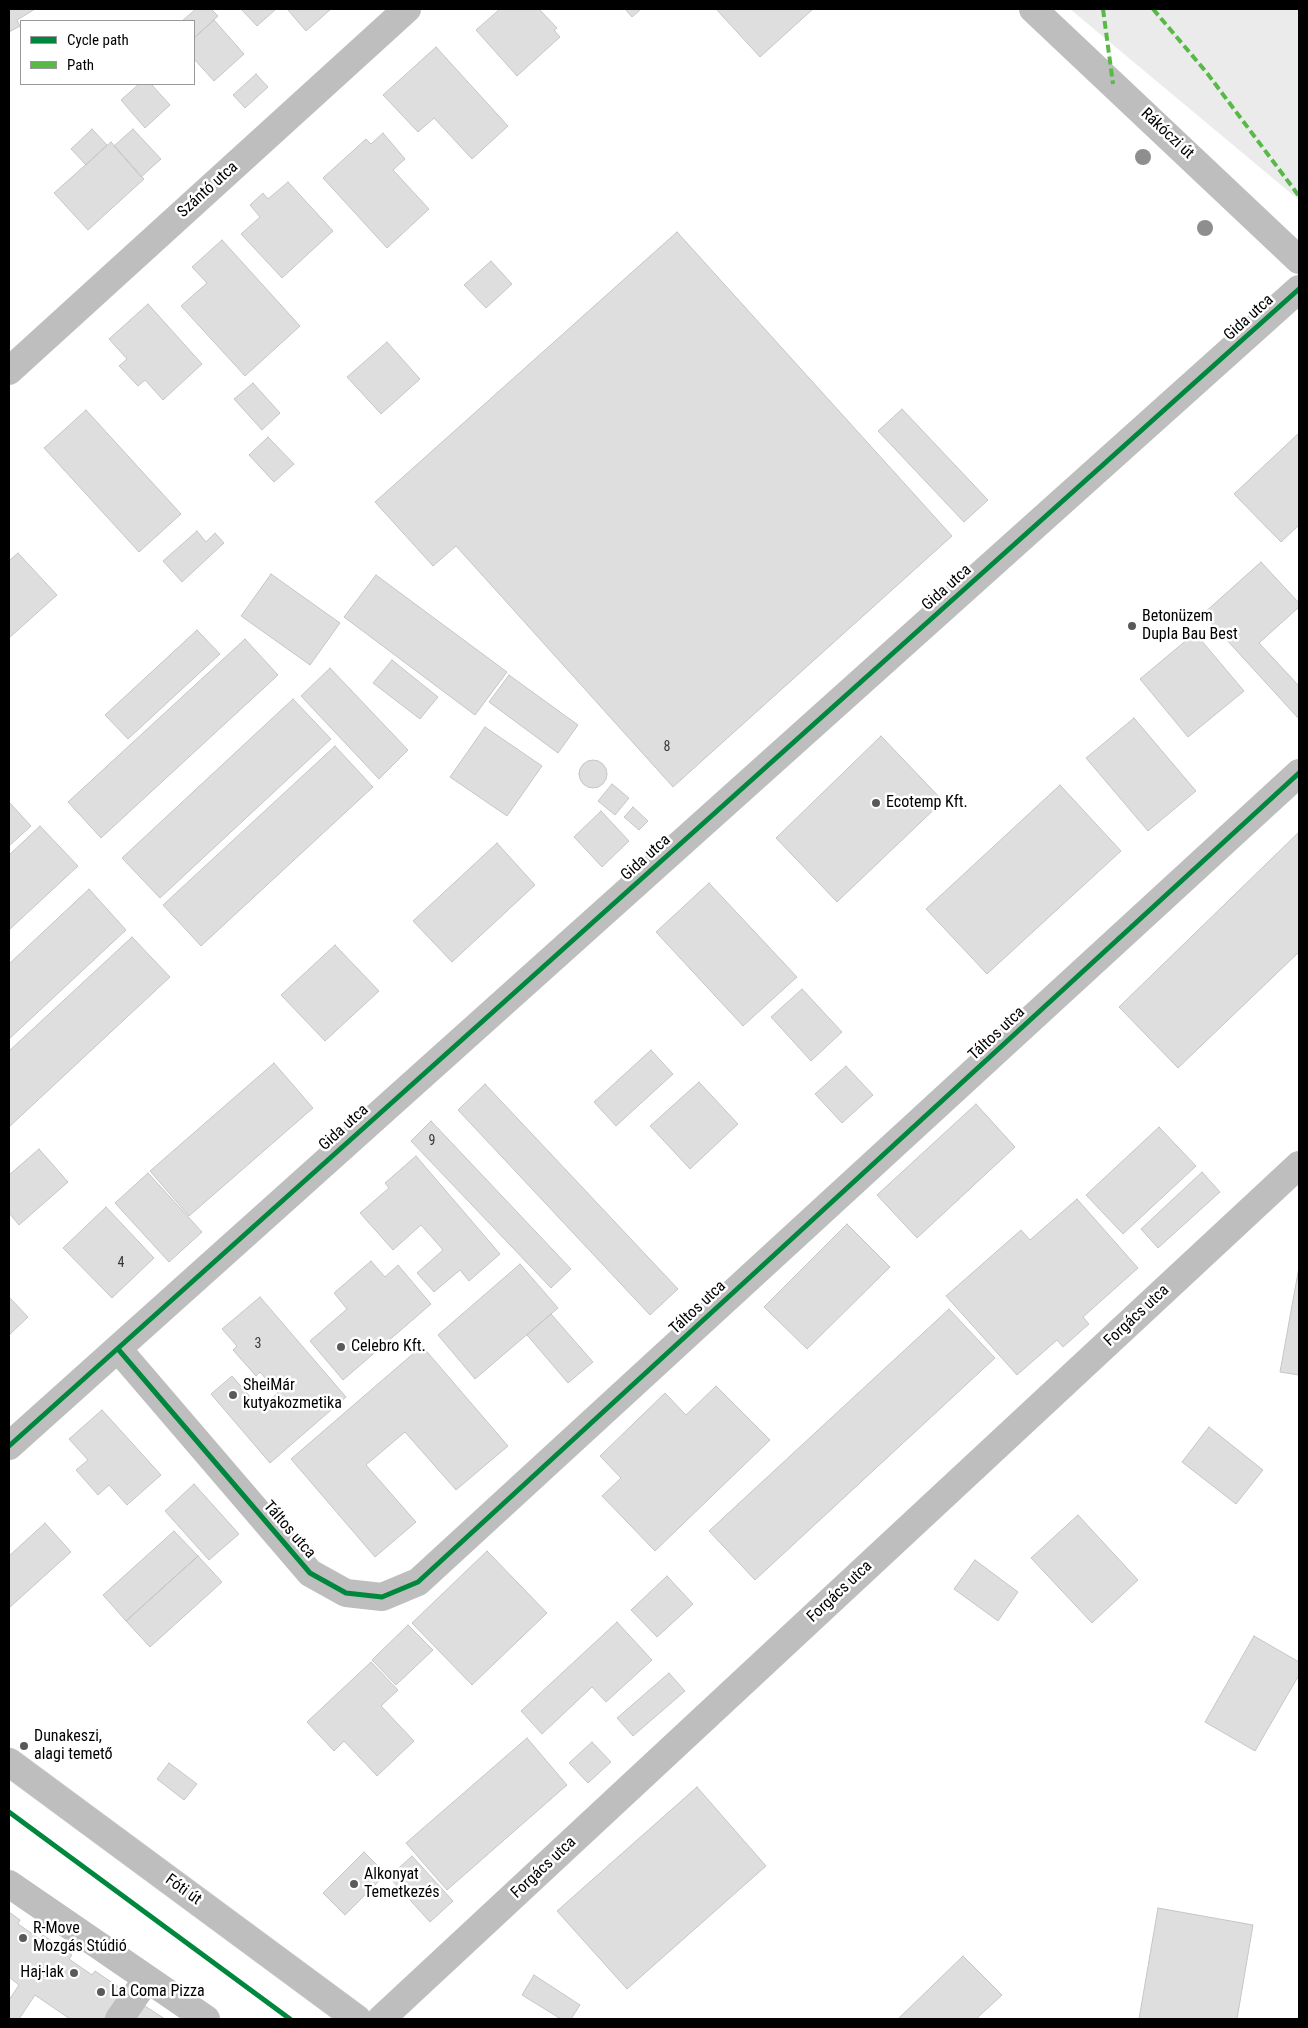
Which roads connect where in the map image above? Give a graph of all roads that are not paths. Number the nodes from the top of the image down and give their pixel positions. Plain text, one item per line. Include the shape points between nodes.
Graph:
1 (407, 9) edge
2 (1033, 9) edge
3 (1299, 260) edge
4 (1299, 289) edge
5 (9, 371) edge
6 (1299, 773) edge
7 (1299, 1165) edge
8 (118, 1349) junction
9 (9, 1446) edge
10 (9, 1762) edge
11 (9, 1884) edge
12 (147, 1979) junction
13 (119, 2019) edge
14 (206, 2019) edge
15 (357, 2019) edge
16 (381, 2019) edge

1 - 5 street, Szántó utca
2 - 3 street, Rákóczi út
4 - 8 street, Gida utca
6 - 8 street, Táltos utca via 418,1582 382,1597 346,1593 310,1573
7 - 16 street, Forgács utca
8 - 9 street, Gida utca
10 - 15 street, Fóti út
11 - 12 street
12 - 13 street
12 - 14 street

